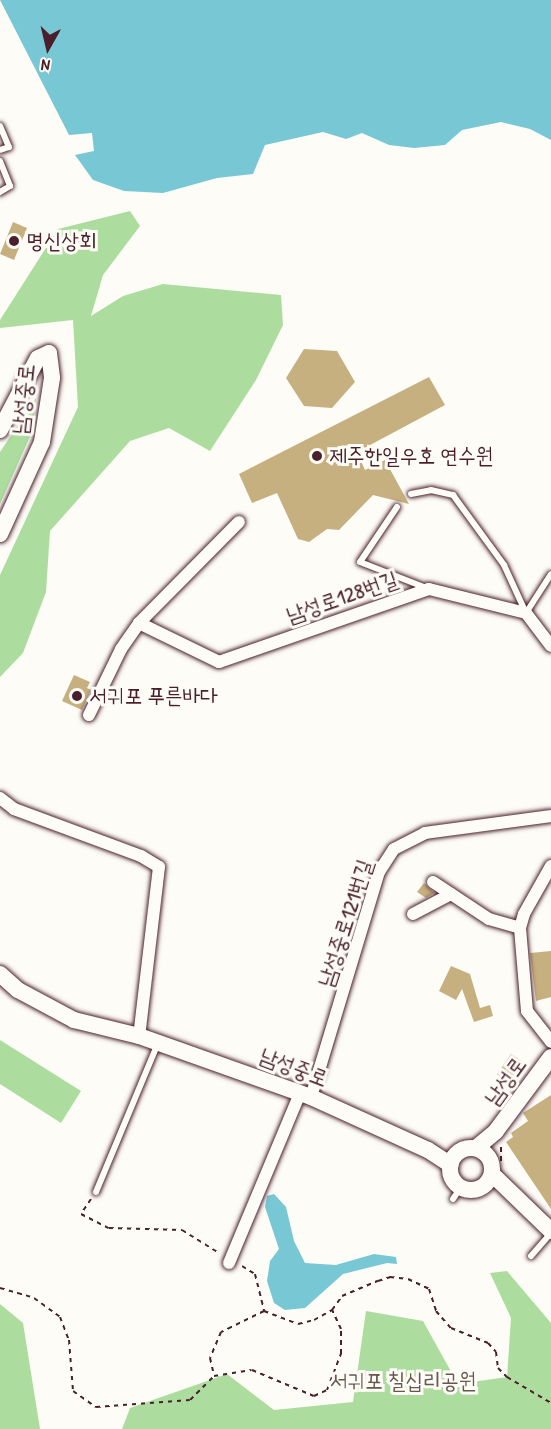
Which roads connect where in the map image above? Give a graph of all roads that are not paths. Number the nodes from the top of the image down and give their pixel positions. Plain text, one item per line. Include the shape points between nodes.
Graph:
1 (0, 126) edge
2 (0, 150) edge
3 (0, 161) edge
4 (0, 192) edge
5 (0, 430) edge
6 (411, 494) dead end
7 (397, 507) dead end
8 (239, 522) dead end
9 (0, 534) edge
10 (551, 574) edge
11 (429, 589) junction
12 (526, 613) junction
13 (139, 623) junction
14 (551, 646) edge
15 (89, 715) dead end
16 (0, 798) edge
17 (551, 816) edge
18 (551, 866) edge
19 (433, 882) dead end
20 (451, 894) junction
21 (412, 914) dead end
22 (520, 928) junction
23 (0, 974) edge
24 (139, 1036) junction
25 (158, 1042) junction
26 (551, 1042) edge
27 (551, 1057) edge
28 (306, 1095) junction
29 (454, 1160) junction
30 (489, 1165) junction
31 (96, 1192) road end
32 (551, 1231) edge
33 (531, 1256) dead end
34 (229, 1263) road end

1 - 2 lane via 9,147
3 - 4 lane via 10,186
5 - 9 street, 남성중로 via 38,358 49,353 51,386 42,442
6 - 12 lane via 431,490 453,495 504,565
7 - 11 lane via 360,562
8 - 13 street
10 - 12 lane
11 - 12 street, 남성로128번길
11 - 13 street, 남성로128번길 via 219,662
12 - 14 street
13 - 15 street via 121,649
16 - 24 street via 14,809 141,855 159,867
17 - 28 street, 남성중로121번길 via 425,832 394,849 377,878
18 - 22 street
19 - 20 street
20 - 21 street
20 - 22 street via 489,919
22 - 26 street via 527,1011
23 - 24 street, 남성중로 via 18,990 74,1020
24 - 25 street, 남성중로
25 - 28 street, 남성중로
25 - 31 lane
27 - 30 street, 남성로 via 499,1136
28 - 29 street, 남성중로
28 - 34 street, 남성중로121번길
29 - 30 street
29 - 30 street via 452,1178 457,1193 474,1189
30 - 32 street via 510,1193
32 - 33 lane

